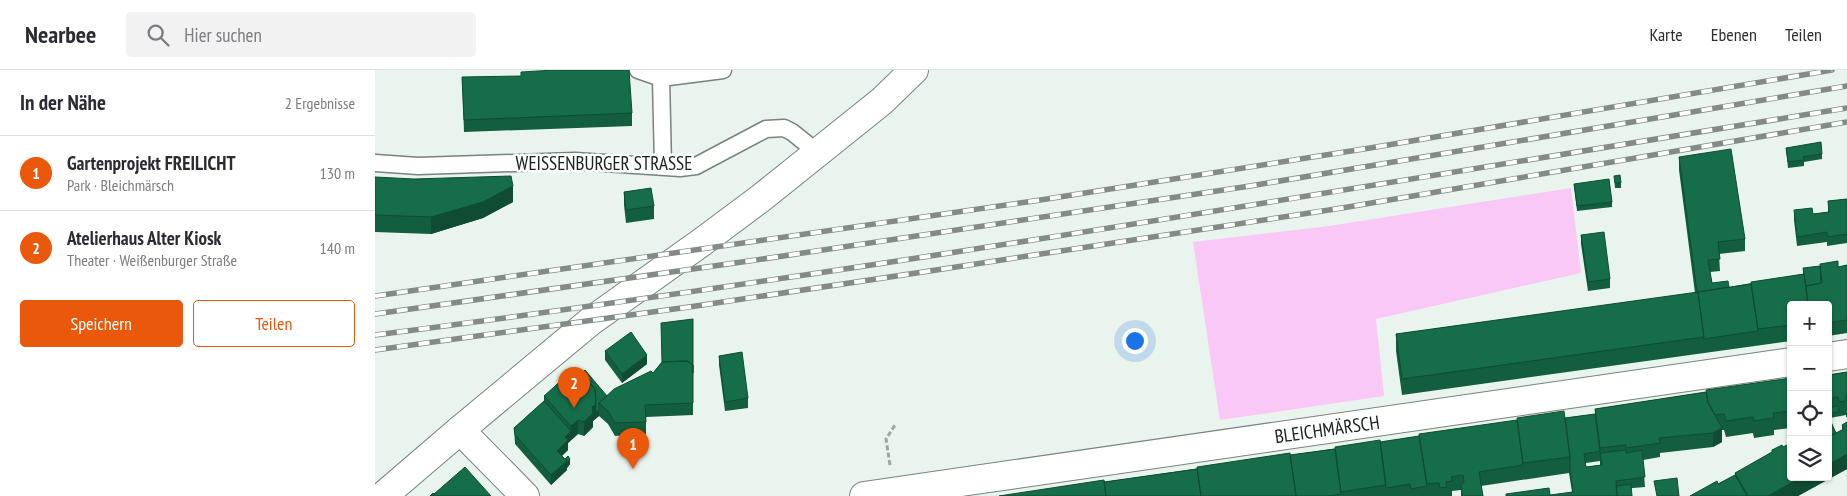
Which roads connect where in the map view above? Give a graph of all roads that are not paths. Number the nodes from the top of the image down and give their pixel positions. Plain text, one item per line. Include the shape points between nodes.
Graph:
1 (638, 70) edge
2 (723, 70) edge
3 (914, 70) edge
4 (661, 78) junction
5 (817, 152) junction
6 (375, 163) edge
7 (663, 166) junction
8 (1847, 354) edge
9 (1832, 356) edge
10 (1787, 363) edge
11 (460, 430) junction
12 (383, 496) edge
13 (525, 496) edge
14 (864, 496) edge

1 - 4 lane
2 - 4 lane
3 - 5 street via 882,101
4 - 7 lane
5 - 7 lane, WEISSENBURGER STRASSE via 792,132 783,128 766,128 696,166
5 - 11 street via 702,242 591,321
6 - 7 lane, WEISSENBURGER STRASSE via 418,166 575,161
8 - 9 street
10 - 14 street, BLEICHMÄRSCH
11 - 12 street
11 - 13 street

